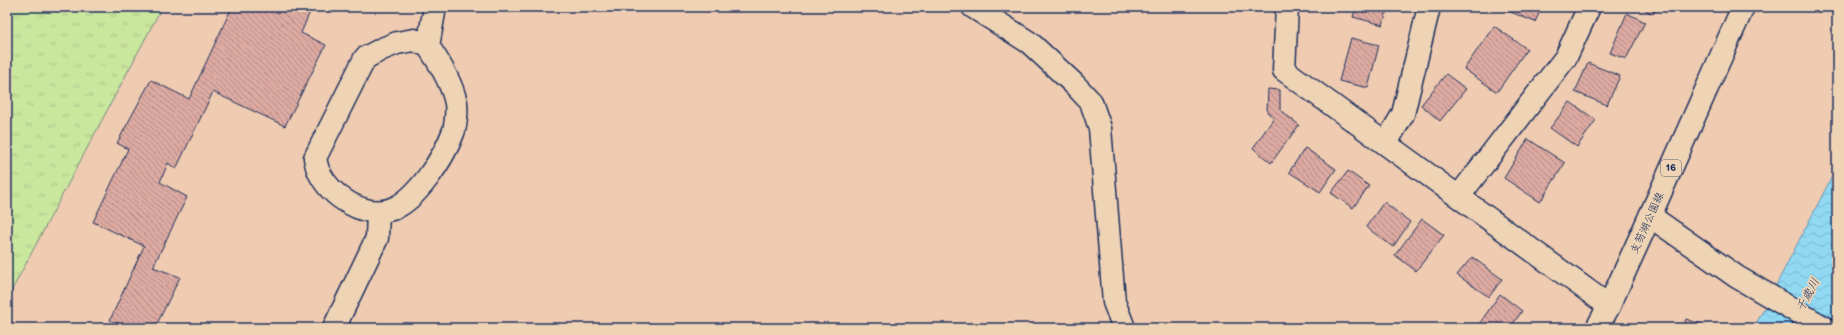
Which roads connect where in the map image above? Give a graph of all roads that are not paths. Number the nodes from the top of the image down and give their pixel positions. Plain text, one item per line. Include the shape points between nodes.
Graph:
1 (973, 7) edge
2 (1287, 7) edge
3 (1429, 7) edge
4 (1590, 7) edge
5 (1743, 7) edge
6 (434, 10) edge
7 (428, 46) junction
8 (1386, 143) junction
9 (1459, 196) junction
10 (378, 212) junction
11 (1650, 216) junction
12 (1609, 306) junction
13 (334, 328) edge
14 (1124, 328) edge
15 (1597, 328) edge
16 (1825, 328) edge

1 - 14 street via 1030,43 1091,102 1100,136 1114,302
2 - 8 street via 1284,70
3 - 8 street via 1403,114
4 - 9 street via 1566,57
5 - 11 street, 支笏湖公園線 / 16
6 - 7 street
7 - 10 street via 444,70 456,103 454,131 442,156 417,191 405,202 392,209
7 - 10 street via 414,40 397,43 365,58 315,158 319,173 335,193 345,201
8 - 9 street
9 - 12 street
10 - 13 street via 378,238
11 - 12 street, 支笏湖公園線 / 16
11 - 16 street via 1738,277
12 - 15 street, 支笏湖公園線 / 16

